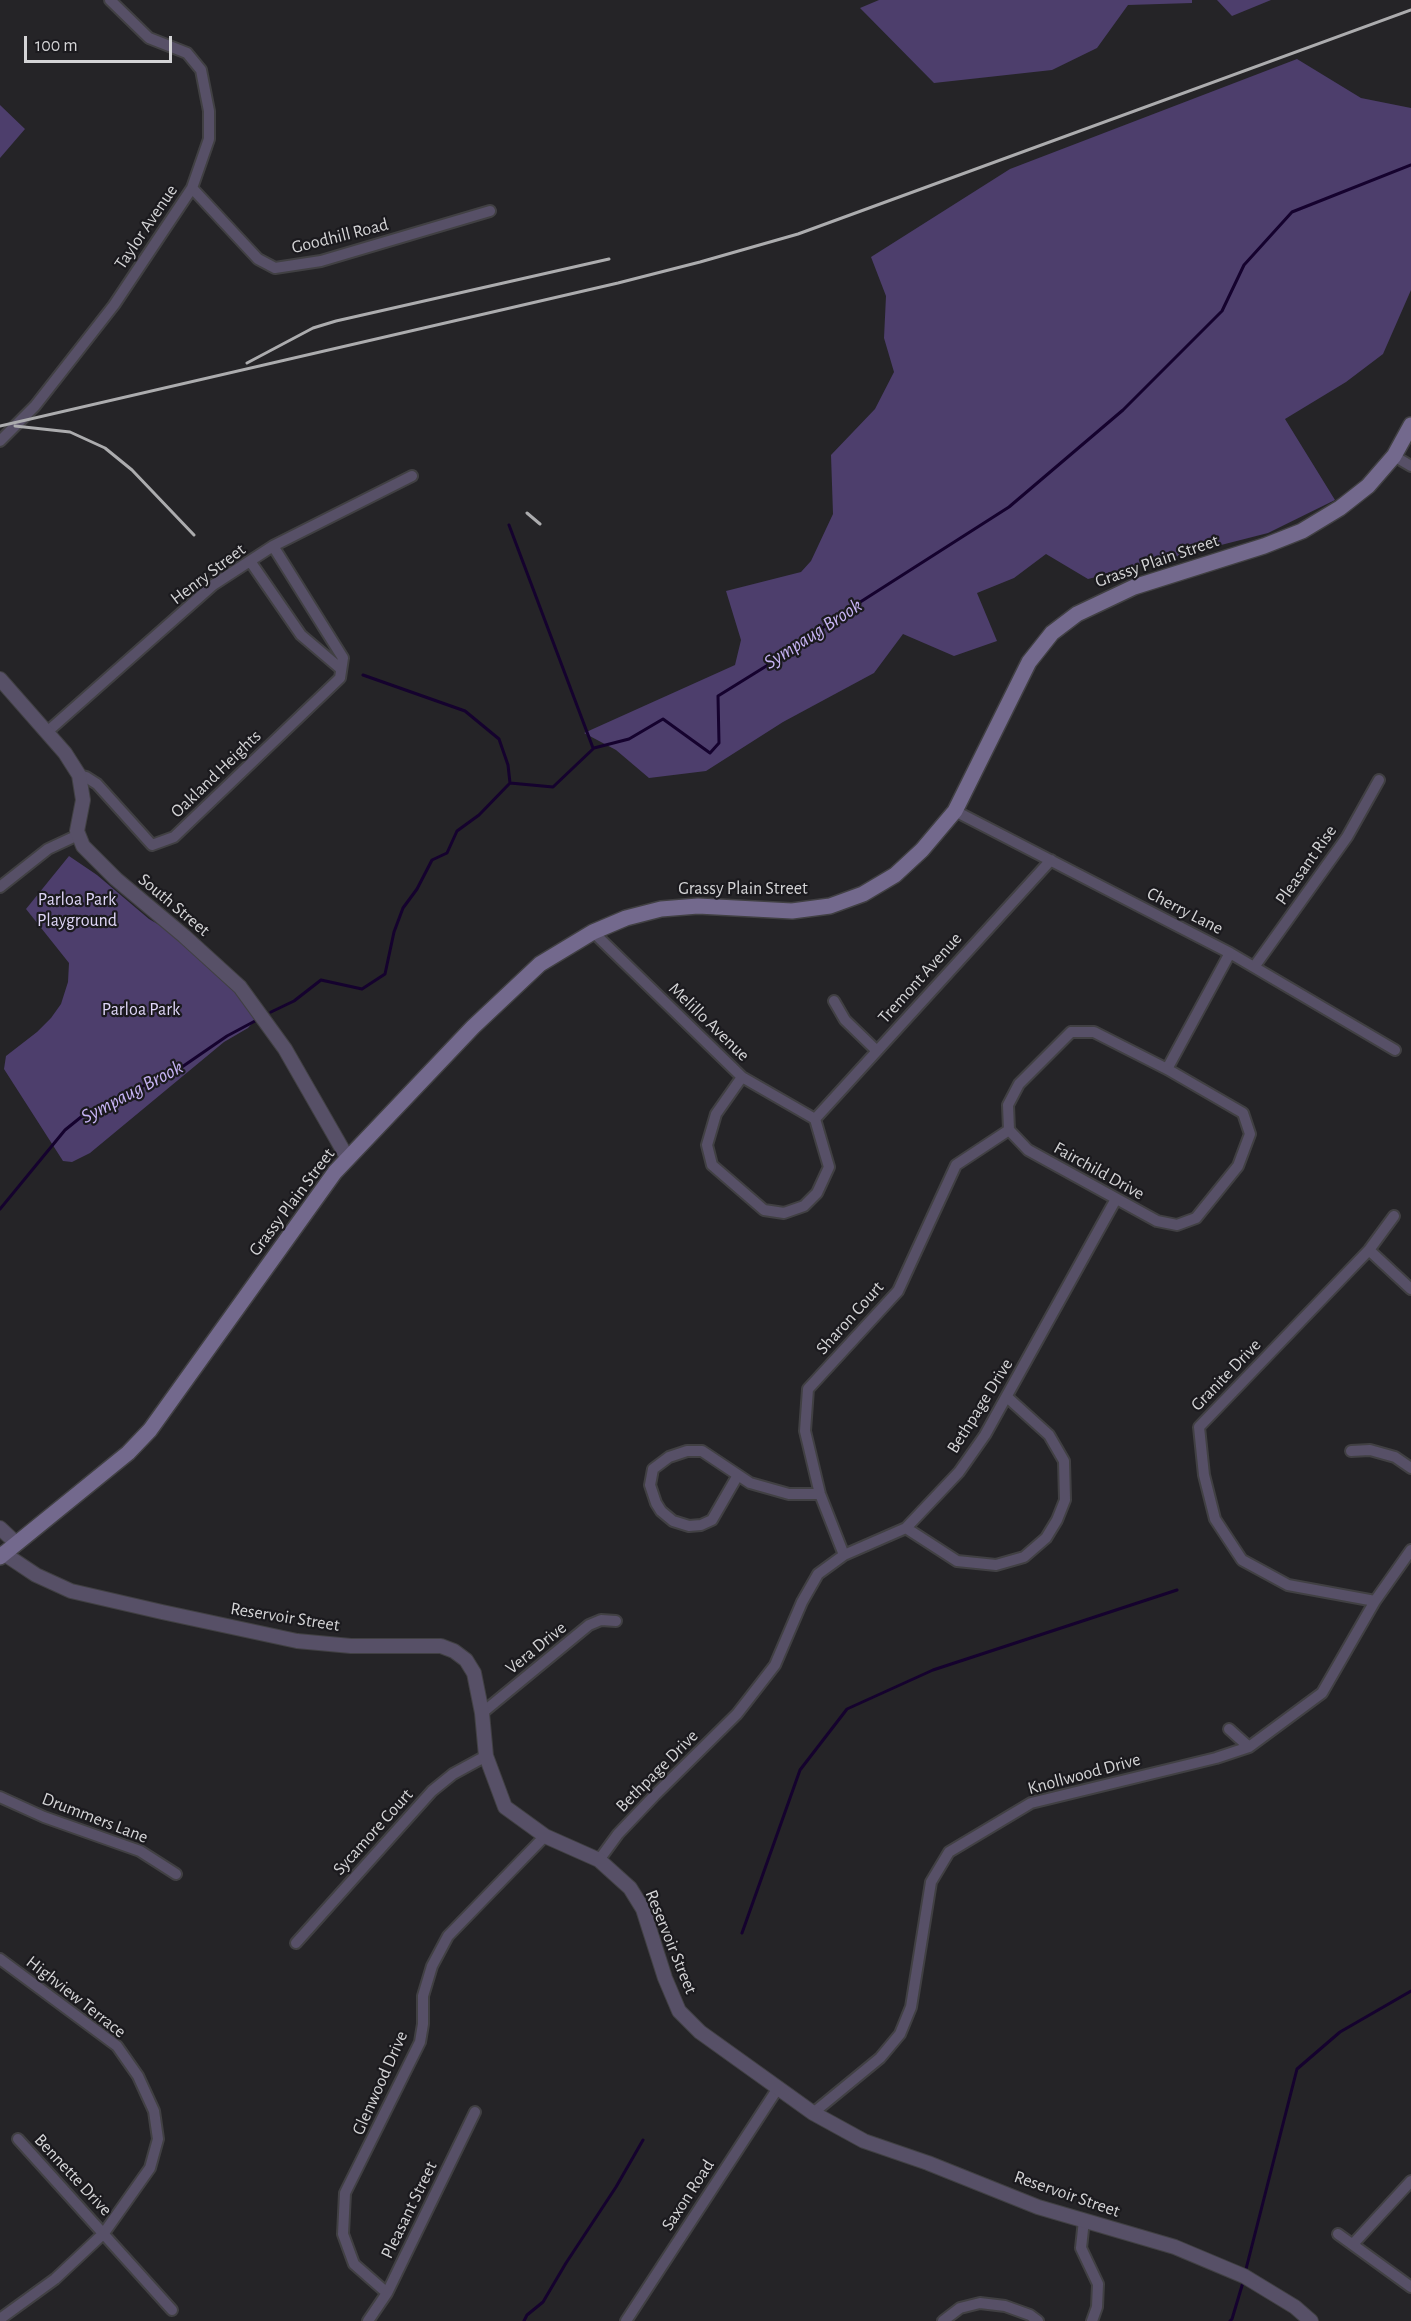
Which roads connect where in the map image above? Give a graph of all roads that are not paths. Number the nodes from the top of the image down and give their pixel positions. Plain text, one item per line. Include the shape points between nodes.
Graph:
1 (110, 0) edge
2 (192, 188) junction
3 (490, 211) dead end
4 (1411, 425) edge
5 (0, 441) edge
6 (1394, 456) junction
7 (1411, 466) edge
8 (412, 476) dead end
9 (273, 546) junction
10 (250, 561) junction
11 (341, 669) junction
12 (0, 679) edge
13 (47, 732) junction
14 (78, 775) junction
15 (1380, 780) dead end
16 (955, 811) junction
17 (78, 835) junction
18 (1051, 860) junction
19 (0, 887) edge
20 (593, 932) junction
21 (1230, 952) junction
22 (1254, 967) junction
23 (834, 1001) dead end
24 (1395, 1050) dead end
25 (877, 1051) junction
26 (1167, 1069) junction
27 (742, 1077) junction
28 (814, 1119) junction
29 (1009, 1130) junction
30 (348, 1159) junction
31 (1116, 1199) junction
32 (1394, 1216) dead end
33 (1369, 1250) junction
34 (1411, 1288) edge
35 (1007, 1397) junction
36 (1351, 1451) dead end
37 (1411, 1468) edge
38 (738, 1475) junction
39 (820, 1494) junction
40 (0, 1528) edge
41 (906, 1528) junction
42 (16, 1543) junction
43 (1411, 1550) edge
44 (2, 1555) edge
45 (844, 1555) junction
46 (1375, 1601) junction
47 (616, 1620) dead end
48 (482, 1713) junction
49 (1229, 1730) dead end
50 (1249, 1747) junction
51 (486, 1756) junction
52 (0, 1797) edge
53 (544, 1836) junction
54 (599, 1860) junction
55 (176, 1874) dead end
56 (296, 1943) dead end
57 (0, 1959) edge
58 (778, 2088) junction
59 (475, 2112) dead end
60 (813, 2113) junction
61 (18, 2139) dead end
62 (1411, 2181) edge
63 (1084, 2220) junction
64 (104, 2233) junction
65 (1338, 2234) dead end
66 (1354, 2244) junction
67 (1411, 2287) edge
68 (387, 2293) junction
69 (172, 2310) dead end
70 (1, 2318) edge
71 (368, 2321) edge
72 (626, 2321) edge
73 (943, 2321) edge
74 (1038, 2321) edge
75 (1092, 2321) edge
76 (1311, 2321) edge

1 - 2 street, Taylor Avenue via 149,38 187,53 201,70 209,111 209,139
2 - 3 street, Goodhill Road via 258,259 275,268 321,261
2 - 5 street, Taylor Avenue via 114,305 35,406
4 - 6 main road, Grassy Plain Street
6 - 7 street
6 - 16 main road, Grassy Plain Street via 1368,486 1302,531 1134,587 1096,603 1052,633 1029,662
8 - 9 street, Henry Street
9 - 10 street, Henry Street
9 - 11 street via 343,658
10 - 11 street via 301,635
10 - 13 street, Henry Street via 213,585
11 - 14 street, Oakland Heights via 340,678 174,837 152,845 97,784
12 - 13 street
13 - 14 street
14 - 17 street via 83,800
15 - 22 street, Pleasant Rise via 1347,837
16 - 18 street, Cherry Lane
16 - 20 main road, Grassy Plain Street via 895,875 830,906 792,911 698,906 661,909
17 - 19 street via 48,849
17 - 30 street, South Street via 88,852 116,879 240,987 285,1049
18 - 21 street, Cherry Lane
18 - 25 street, Tremont Avenue
20 - 27 street, Melillo Avenue
20 - 30 main road, Grassy Plain Street via 540,964 507,993
21 - 22 street, Cherry Lane
21 - 26 street
22 - 24 street, Cherry Lane
23 - 25 street via 845,1020
25 - 28 street, Tremont Avenue
26 - 29 street, Fairchild Drive via 1094,1032 1071,1032 1019,1084 1008,1105
26 - 31 street, Fairchild Drive via 1243,1113 1250,1134 1238,1166 1197,1218 1177,1224 1157,1221
27 - 28 street, Melillo Avenue
27 - 28 street via 716,1114 707,1145 712,1165 764,1210 784,1213 804,1206 817,1193 829,1167
29 - 31 street, Fairchild Drive via 1028,1150
29 - 39 street, Sharon Court via 956,1165 898,1292 808,1389 805,1431
30 - 42 main road, Grassy Plain Street via 150,1430 110,1468
31 - 35 street, Bethpage Drive
32 - 33 street, Granite Drive
33 - 34 street
33 - 46 street, Granite Drive via 1199,1427 1204,1475 1215,1519 1242,1560 1287,1585
35 - 41 street, Bethpage Drive via 959,1472
35 - 41 street via 1049,1436 1064,1461 1065,1500 1046,1538 1024,1557 996,1565 957,1561
36 - 37 street via 1370,1450 1395,1457
38 - 38 street via 702,1451 687,1451 669,1457 653,1469 650,1485 661,1511 673,1521 701,1525 712,1520
38 - 39 street via 750,1483 789,1494
39 - 45 street, Sharon Court
40 - 42 street
41 - 45 street, Bethpage Drive
42 - 44 main road, Grassy Plain Street
43 - 46 street, Knollwood Drive
44 - 48 street, Reservoir Street via 71,1591 297,1641 351,1646 441,1646 466,1660 474,1673
45 - 54 street, Bethpage Drive via 818,1574 775,1665 737,1714 618,1834
46 - 50 street, Knollwood Drive via 1322,1693
47 - 48 street, Vera Drive via 589,1625
48 - 51 street, Reservoir Street
49 - 50 street
50 - 60 street, Knollwood Drive via 1031,1803 949,1852 931,1882 912,2007 900,2034 880,2058
51 - 53 street, Reservoir Street via 505,1807
51 - 56 street, Sycamore Court via 432,1791
52 - 55 street, Drummers Lane via 140,1851
53 - 54 street, Reservoir Street
53 - 68 street, Glenwood Drive via 448,1936 432,1966 423,1996 420,2042 345,2193 343,2234 354,2264
54 - 58 street, Reservoir Street via 630,1888 643,1910 679,2011 700,2032
57 - 64 street, Highview Terrace via 117,2046 138,2076 154,2111 158,2139 150,2169
58 - 60 street, Reservoir Street
58 - 72 street, Saxon Road
59 - 68 street, Pleasant Street
60 - 63 street, Reservoir Street via 864,2141 1038,2207
61 - 64 street, Bennette Drive
62 - 66 street
63 - 75 street via 1081,2248 1098,2284
63 - 76 street, Reservoir Street via 1175,2247 1244,2276
64 - 69 street, Bennette Drive
64 - 70 street, Highview Terrace via 55,2279
65 - 66 street
66 - 67 street
68 - 71 street, Pleasant Street
73 - 74 street via 960,2308 980,2303 1005,2306

